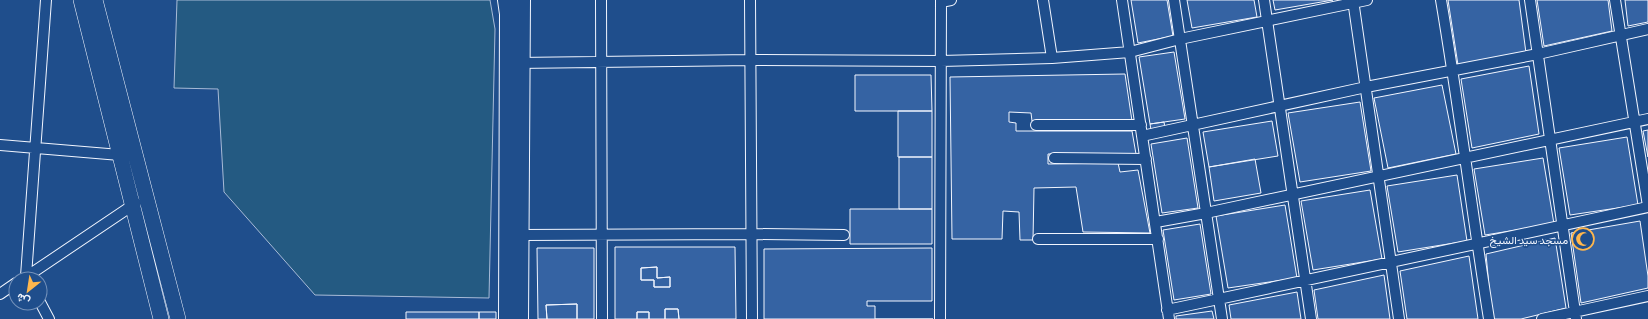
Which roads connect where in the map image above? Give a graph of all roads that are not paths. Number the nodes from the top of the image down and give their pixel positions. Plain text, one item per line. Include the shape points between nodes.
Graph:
1 (46, 0) edge
2 (81, 0) edge
3 (96, 0) edge
4 (506, 0) edge
5 (522, 0) edge
6 (601, 0) edge
7 (750, 0) edge
8 (951, 0) edge
9 (1043, 0) edge
10 (1122, 0) edge
11 (1174, 0) edge
12 (1264, 0) edge
13 (1367, 0) edge
14 (1441, 0) edge
15 (1530, 0) edge
16 (1615, 0) edge
17 (941, 1) edge
18 (1354, 2) edge
19 (1267, 22) junction
20 (1648, 29) edge
21 (1620, 35) junction
22 (1180, 39) junction
23 (1130, 52) junction
24 (1538, 54) junction
25 (1052, 58) junction
26 (752, 60) junction
27 (941, 61) junction
28 (600, 62) junction
29 (515, 63) junction
30 (1453, 71) junction
31 (1366, 88) junction
32 (1280, 106) junction
33 (1648, 119) edge
34 (1634, 122) junction
35 (1036, 125) dead end
36 (1141, 125) junction
37 (1194, 125) junction
38 (1142, 136) junction
39 (1550, 139) junction
40 (0, 145) edge
41 (36, 148) junction
42 (135, 152) junction
43 (120, 155) junction
44 (1054, 158) dead end
45 (1465, 158) junction
46 (1146, 159) junction
47 (1379, 176) junction
48 (1293, 194) junction
49 (147, 199) junction
50 (133, 205) junction
51 (1648, 206) edge
52 (1206, 213) junction
53 (1156, 222) junction
54 (1563, 225) junction
55 (752, 234) junction
56 (521, 235) junction
57 (602, 236) junction
58 (844, 236) dead end
59 (1038, 239) dead end
60 (1158, 239) junction
61 (1477, 244) junction
62 (1391, 262) junction
63 (26, 271) edge
64 (35, 271) edge
65 (1306, 280) junction
66 (1648, 296) edge
67 (1219, 299) junction
68 (1168, 314) edge
69 (1576, 316) edge
70 (161, 319) edge
71 (178, 319) edge
72 (507, 319) edge
73 (520, 319) edge
74 (602, 319) edge
75 (752, 319) edge
76 (940, 319) edge
77 (1222, 319) edge
78 (1311, 319) edge
79 (1399, 319) edge
80 (1489, 319) edge
81 (1542, 319) edge

1 - 41 street
2 - 43 main road
3 - 42 main road
4 - 29 main road
5 - 29 main road
6 - 28 street
7 - 26 street
8 - 17 street
9 - 25 street
10 - 23 street
11 - 22 street
12 - 19 street
13 - 18 street
14 - 30 street
15 - 24 street
16 - 21 street
17 - 27 street
18 - 19 street
18 - 31 street
19 - 22 street
19 - 32 street
20 - 21 street
21 - 24 street
21 - 34 street
22 - 23 street
22 - 37 street
23 - 25 street
23 - 36 street
24 - 30 street
24 - 39 street
25 - 27 street
26 - 27 street
26 - 28 street
26 - 55 street
27 - 76 street
28 - 29 street
28 - 57 street
29 - 56 main road
29 - 72 main road
30 - 31 street
30 - 45 street
31 - 32 street
31 - 47 street
32 - 37 street
32 - 48 street
33 - 34 street
34 - 39 street
34 - 51 street
35 - 36 street
36 - 38 street
37 - 38 street
37 - 52 street
38 - 46 street
39 - 45 street
39 - 54 street
40 - 41 street
41 - 43 street
41 - 63 street
42 - 43 street
42 - 49 main road
43 - 50 main road
44 - 46 street
45 - 47 street
45 - 61 street
46 - 53 street
47 - 48 street
47 - 62 street
48 - 52 street
48 - 65 street
49 - 50 street
49 - 71 main road
50 - 64 street
50 - 70 main road
51 - 54 street
52 - 53 street
52 - 67 street
53 - 60 street
54 - 61 street
54 - 69 street
55 - 57 street
55 - 58 street
55 - 75 street
56 - 57 street
56 - 73 main road
57 - 74 street
59 - 60 street
60 - 68 street
61 - 62 street
61 - 80 street
62 - 65 street
62 - 79 street
65 - 67 street
65 - 78 street
66 - 69 street
67 - 68 street
67 - 77 street
69 - 81 street

